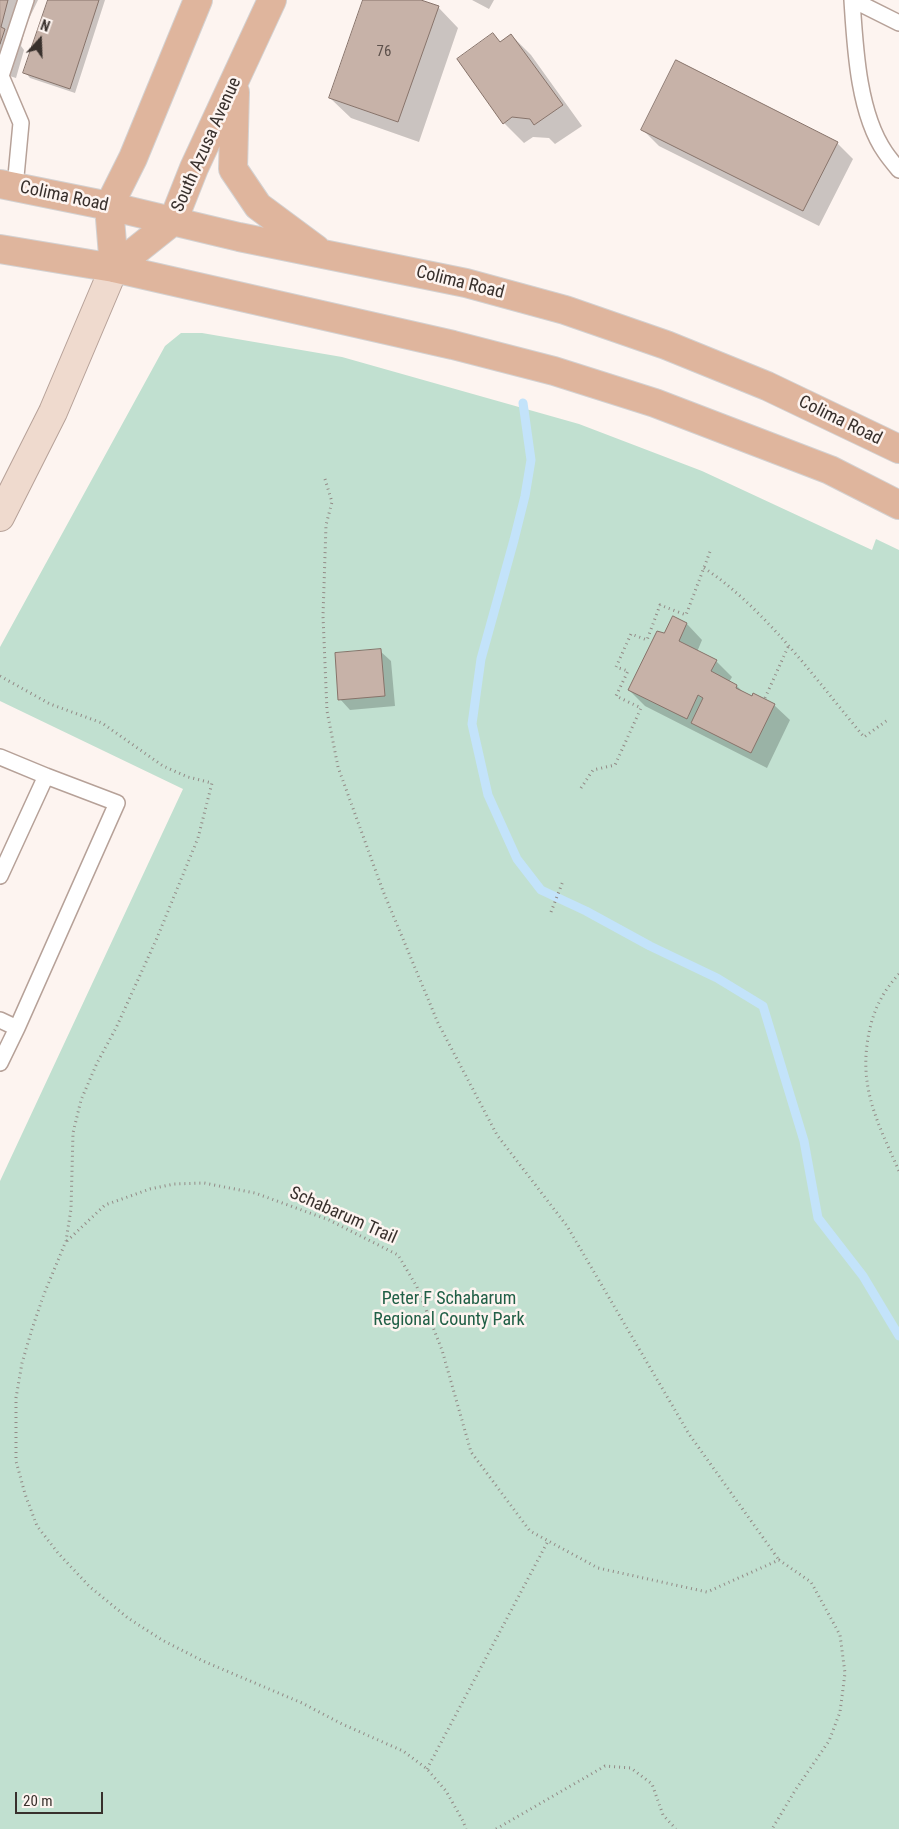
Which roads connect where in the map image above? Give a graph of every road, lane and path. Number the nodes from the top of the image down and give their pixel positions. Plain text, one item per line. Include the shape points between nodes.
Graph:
1 (26, 0) edge
2 (198, 0) edge
3 (272, 0) edge
4 (853, 0) edge
5 (899, 22) edge
6 (236, 80) junction
7 (5, 97) edge
8 (899, 170) edge
9 (7, 185) edge
10 (109, 206) junction
11 (173, 221) junction
12 (0, 249) edge
13 (321, 253) junction
14 (114, 268) junction
15 (899, 449) edge
16 (325, 479) dead end
17 (899, 505) edge
18 (0, 516) edge
19 (711, 550) dead end
20 (704, 568) junction
21 (788, 647) junction
22 (0, 676) edge
23 (765, 698) dead end
24 (889, 719) dead end
25 (0, 757) edge
26 (46, 776) junction
27 (581, 788) dead end
28 (0, 876) edge
29 (564, 881) dead end
30 (551, 912) dead end
31 (898, 978) edge
32 (0, 1020) edge
33 (17, 1028) junction
34 (0, 1064) edge
35 (899, 1161) edge
36 (896, 1166) junction
37 (899, 1171) edge
38 (66, 1241) junction
39 (548, 1541) junction
40 (779, 1560) junction
41 (427, 1769) junction
42 (466, 1829) edge
43 (496, 1829) edge
44 (676, 1829) edge
45 (772, 1829) edge

1 - 7 lane via 1,76
2 - 10 main road via 133,158
3 - 6 main road, South Azusa Avenue
4 - 5 lane
4 - 8 lane via 859,78 867,116 884,151
6 - 11 main road, South Azusa Avenue
6 - 13 main road via 233,169 258,206
7 - 9 lane via 20,123
9 - 10 main road, Colima Road
10 - 11 main road, Colima Road
10 - 14 main road, South Azusa Avenue
11 - 13 main road, Colima Road
11 - 14 main road, South Azusa Avenue
12 - 14 main road
13 - 15 main road, Colima Road via 466,283 565,310 648,338 767,386
14 - 17 main road via 554,370 655,403 822,467
14 - 18 street, South Azusa Avenue via 53,412
16 - 40 path via 332,502 326,525 323,616 327,711 338,768 383,891 438,1023 497,1135 567,1226 689,1434
19 - 20 path
20 - 21 path via 720,578
20 - 27 path via 686,615 660,605 647,640 631,634 616,666 628,671 616,696 641,708 615,765 593,770
21 - 23 path
21 - 24 path via 864,737
22 - 38 path via 50,704 102,723 163,766 212,783 198,838 116,1028 81,1100 73,1133 71,1209
25 - 26 lane
26 - 28 lane
26 - 33 lane via 117,803
29 - 30 path
31 - 36 path via 884,992 875,1010 865,1062 871,1102
32 - 33 lane
33 - 34 lane
35 - 36 path
36 - 37 path
38 - 39 path, Schabarum Trail via 105,1205 150,1189 204,1183 255,1193 329,1220 398,1255 417,1287 442,1350 471,1452 530,1531
38 - 41 path via 32,1328 16,1398 16,1461 37,1526 90,1587 162,1640 403,1751
39 - 40 path, Schabarum Trail via 598,1568 707,1592
39 - 41 path
40 - 45 path via 811,1582 840,1635 844,1673 840,1712 829,1740
41 - 42 path via 446,1791
43 - 44 path via 605,1766 631,1768 652,1784 663,1815

